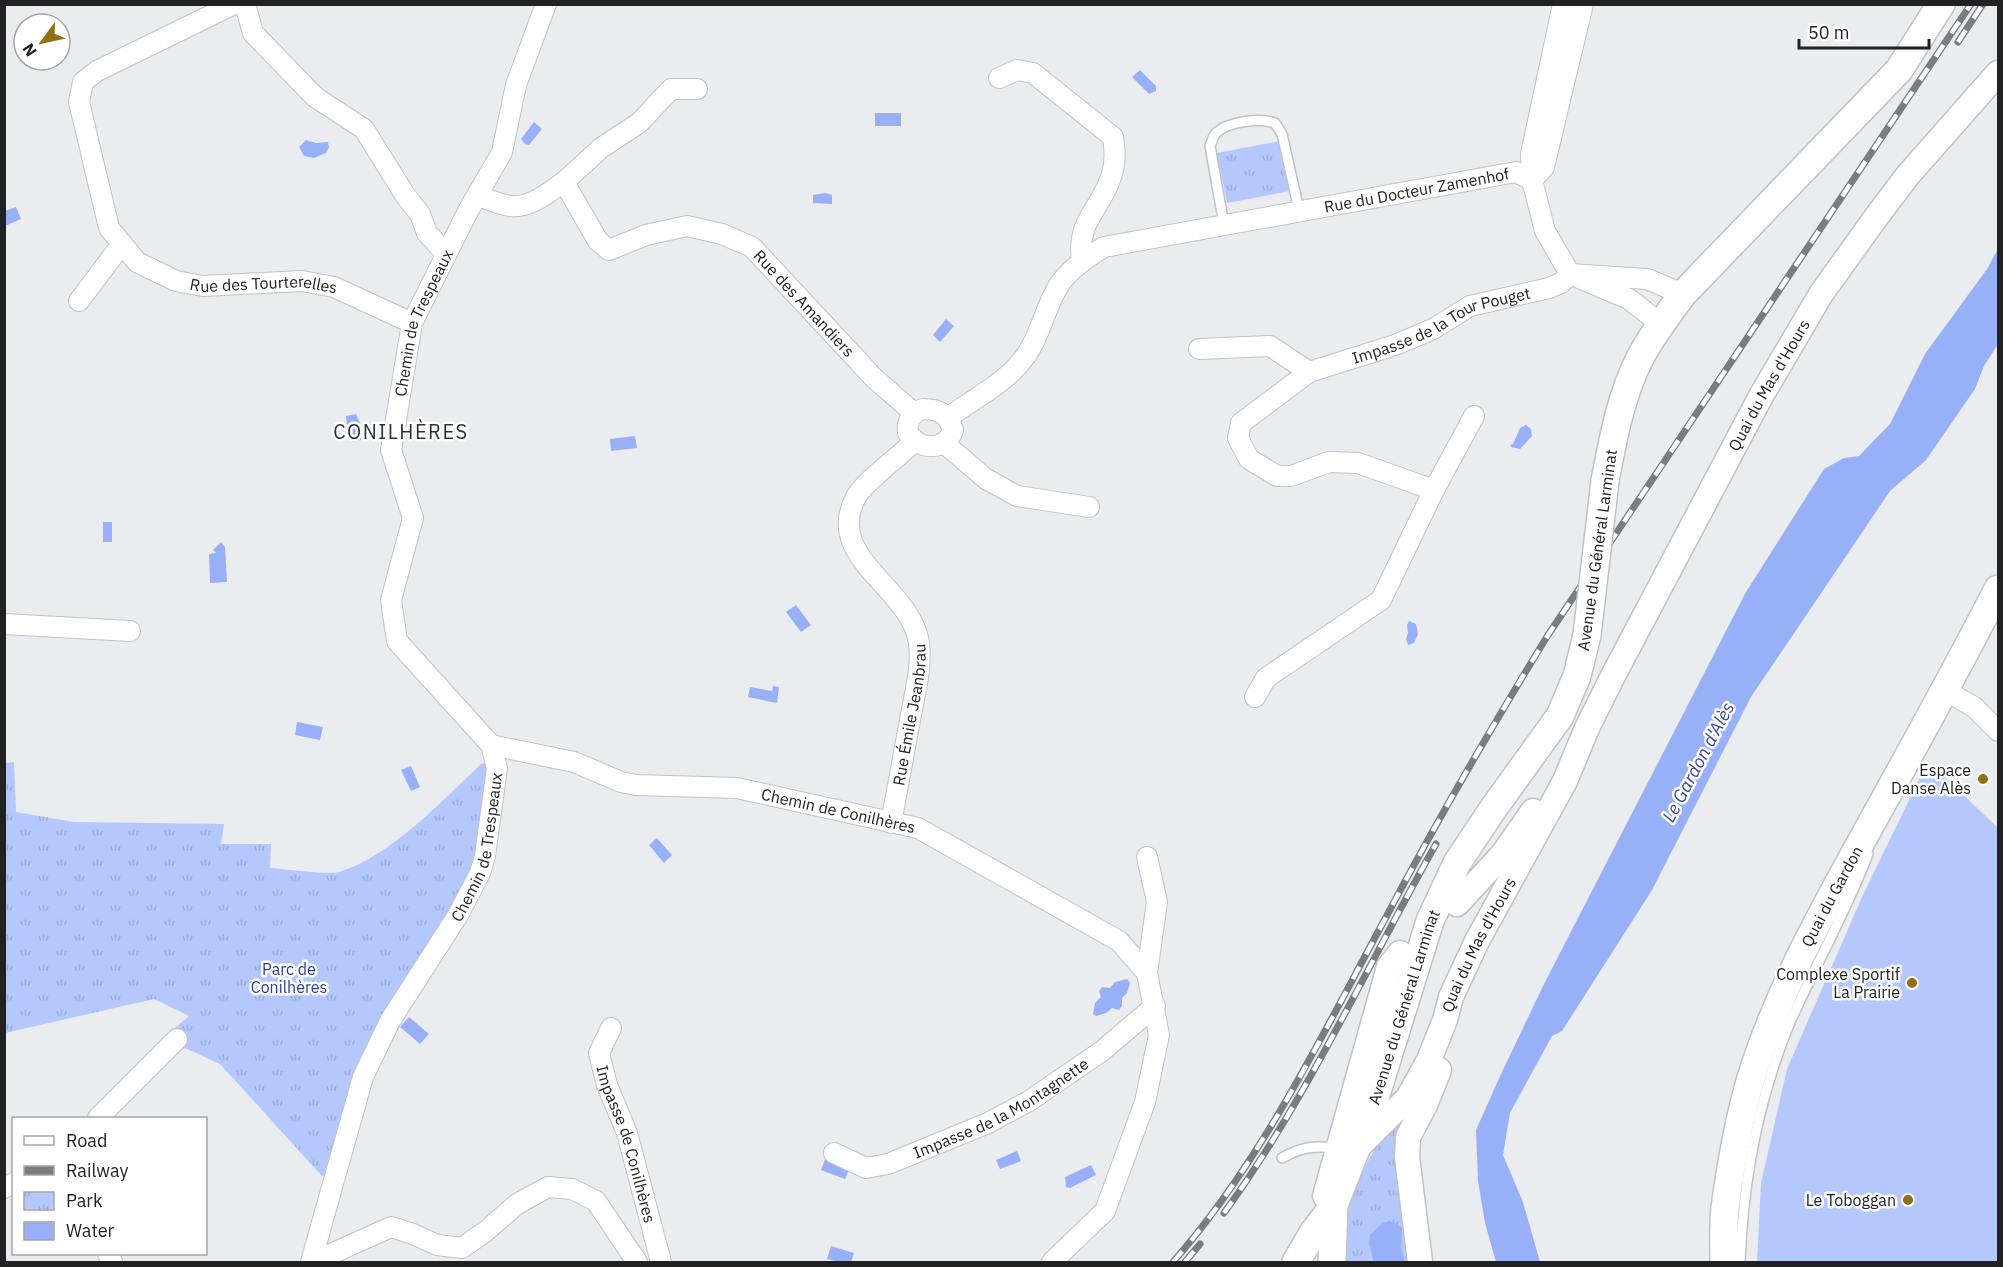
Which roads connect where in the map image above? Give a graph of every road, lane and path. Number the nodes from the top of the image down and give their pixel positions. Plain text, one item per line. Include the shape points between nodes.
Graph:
1 (234, 4) edge
2 (245, 4) edge
3 (546, 4) edge
4 (1563, 4) edge
5 (1583, 4) edge
6 (1941, 4) edge
7 (1998, 73) edge
8 (999, 78) dead end
9 (697, 89) dead end
10 (1532, 180) junction
11 (564, 182) junction
12 (478, 196) junction
13 (1299, 210) junction
14 (1224, 225) junction
15 (122, 244) junction
16 (446, 254) junction
17 (1082, 261) junction
18 (1570, 274) junction
19 (1683, 294) junction
20 (79, 301) dead end
21 (412, 323) junction
22 (1661, 324) junction
23 (1199, 349) dead end
24 (1309, 372) junction
25 (914, 413) junction
26 (1474, 416) dead end
27 (948, 417) junction
28 (915, 441) junction
29 (944, 443) junction
30 (1434, 490) junction
31 (1089, 507) dead end
32 (1998, 589) edge
33 (4, 624) edge
34 (130, 631) dead end
35 (1946, 691) junction
36 (1256, 697) dead end
37 (1587, 728) junction
38 (1998, 731) edge
39 (491, 745) junction
40 (1899, 775) junction
41 (891, 823) junction
42 (1148, 857) dead end
43 (1457, 904) dead end
44 (1400, 953) dead end
45 (1147, 973) junction
46 (1155, 1006) junction
47 (1446, 1020) junction
48 (610, 1028) dead end
49 (177, 1039) dead end
50 (100, 1117) edge
51 (1348, 1149) junction
52 (834, 1153) dead end
53 (1282, 1158) dead end
54 (1334, 1205) junction
55 (1313, 1233) junction
56 (312, 1263) edge
57 (637, 1263) edge
58 (661, 1263) edge
59 (1052, 1263) edge
60 (1296, 1263) edge
61 (1332, 1263) edge
62 (1420, 1263) edge
63 (1724, 1263) edge
64 (1740, 1263) edge

1 - 15 street, Rue des Tourterelles via 97,71 83,82 79,102 109,228
2 - 16 street via 253,33 315,97 364,129 420,214 427,233
3 - 12 street, Chemin de Trespeaux via 516,85 502,152
4 - 10 street via 1531,154
5 - 10 street via 1544,167
6 - 19 main road, Avenue du Général Larminat via 1899,70
7 - 37 street, Quai du Mas d'Hours via 1908,175 1821,294 1761,396
8 - 17 street via 1017,70 1033,73 1113,137 1116,156 1112,176 1083,229
9 - 11 street via 671,89 639,123 602,148
10 - 13 street, Rue du Docteur Zamenhof via 1516,172
10 - 18 street via 1545,231
11 - 12 street via 538,200 520,205
11 - 25 street, Rue des Amandiers via 598,241 609,250 646,235 687,226 722,234 752,247 874,378
12 - 16 street, Chemin de Trespeaux
13 - 14 street, Rue du Docteur Zamenhof
13 - 14 lane via 1282,134 1275,123 1266,120 1228,126 1215,134 1210,146
14 - 17 street, Rue du Docteur Zamenhof via 1104,248
15 - 20 street
15 - 21 street, Rue des Tourterelles via 136,262 176,281 203,286 302,281 334,287
16 - 21 street, Chemin de Trespeaux
17 - 27 street, Rue du Docteur Zamenhof via 1061,283 1028,352 1016,368
18 - 19 street via 1647,279
18 - 22 street via 1629,299
18 - 24 street, Impasse de la Tour Pouget via 1549,288 1470,306 1414,337
19 - 22 main road, Avenue du Général Larminat
21 - 39 street, Chemin de Trespeaux via 391,450 413,518 391,600 397,640
22 - 51 main road, Avenue du Général Larminat, bridge via 1640,357 1617,418 1605,481 1587,635 1577,676 1560,716 1457,863 1430,921 1371,1111
23 - 24 street via 1269,346
24 - 30 street, Impasse de la Tour Pouget via 1242,423 1238,438 1249,459 1277,476 1292,476 1329,462 1358,464
25 - 27 street via 930,409
25 - 28 street via 907,427
26 - 30 street
27 - 29 street via 953,430
28 - 29 street via 929,447
28 - 41 street, Rue Émile Jeanbrau via 856,496 848,519 849,537 859,557 910,616 919,642 919,670
29 - 31 street via 986,478 1017,496
30 - 36 street via 1381,600 1266,678
32 - 35 main road, Quai du Gardon
33 - 34 street
35 - 38 street via 1974,707
35 - 40 main road, Quai du Gardon
37 - 43 street, Quai du Mas d'Hours via 1503,854
37 - 47 street, Quai du Mas d'Hours via 1565,782 1477,941 1451,997
39 - 41 street, Chemin de Conilhères via 574,762 621,782 737,788
39 - 56 street, Chemin de Trespeaux via 497,768 480,873 458,915 390,1021 363,1077
40 - 63 main road, Quai du Gardon via 1804,950 1767,1031 1739,1128 1725,1210
40 - 64 lane via 1860,874 1818,959 1770,1076 1742,1218
41 - 45 street, Chemin de Conilhères via 918,828 1119,941
42 - 45 street, Chemin de Conilhères via 1157,902
44 - 51 street, Quai du Mas d'Hours via 1389,967
45 - 46 street, Chemin de Conilhères
46 - 52 street, Impasse de la Montagnette via 1102,1051 1029,1101 988,1123 888,1164 866,1168
46 - 59 street, Chemin de Conilhères via 1160,1035 1145,1102 1105,1211
47 - 51 street, Quai du Mas d'Hours via 1408,1098
47 - 62 street via 1441,1064 1408,1137
48 - 58 street, Impasse de Conilhères via 599,1053 607,1085 627,1133
49 - 50 street
51 - 53 lane via 1310,1146
51 - 54 main road, Avenue du Général Larminat
51 - 55 street, Quai du Mas d'Hours
54 - 55 main road
54 - 61 main road, Avenue du Général Larminat
55 - 60 main road, Quai du Mas d'Hours
56 - 57 street via 391,1227 437,1245 462,1248 517,1204 548,1187 572,1189 596,1201

